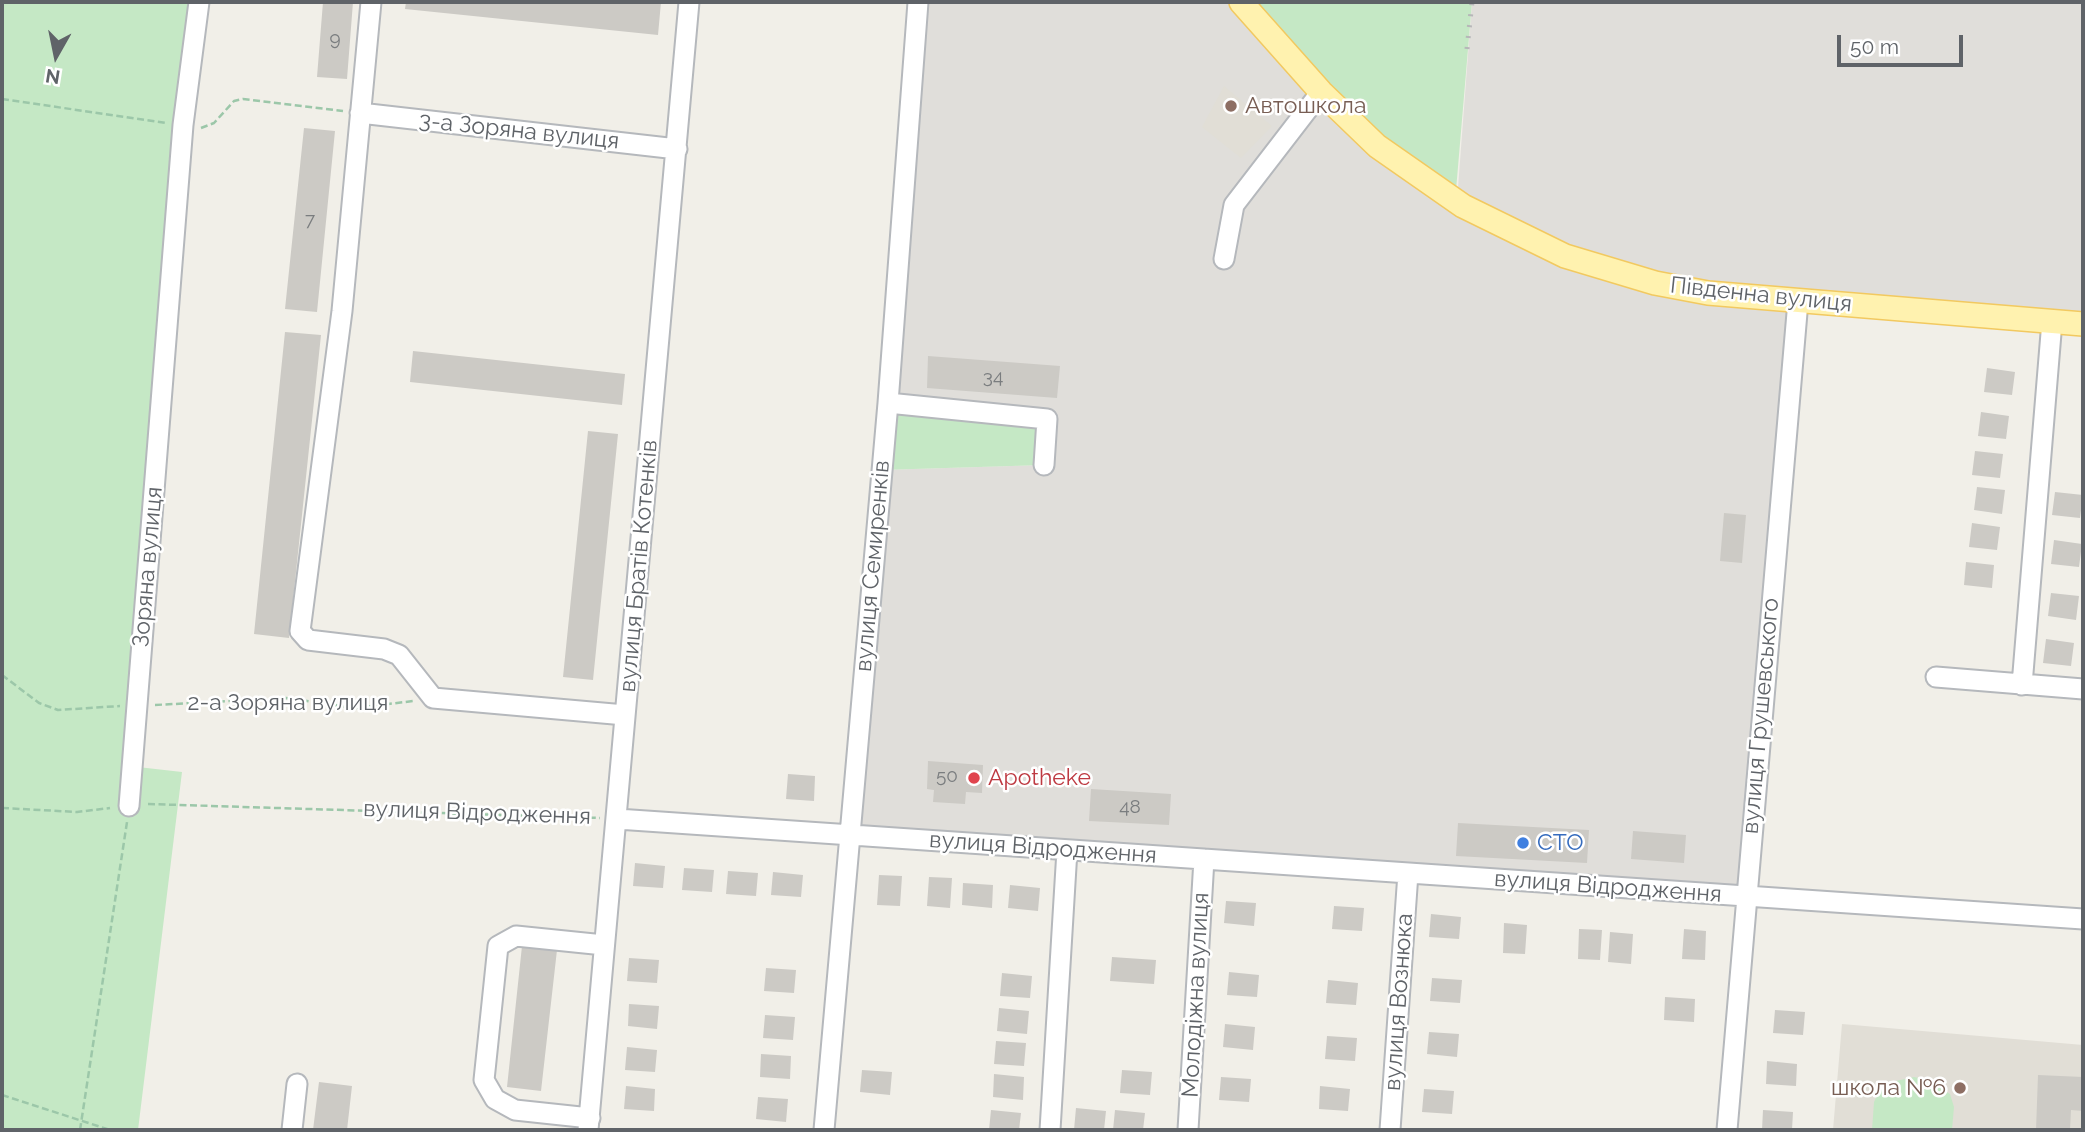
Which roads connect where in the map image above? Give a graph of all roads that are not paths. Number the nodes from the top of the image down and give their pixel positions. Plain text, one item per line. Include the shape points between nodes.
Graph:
1 (199, 2) edge
2 (371, 2) edge
3 (689, 2) edge
4 (918, 2) edge
5 (1241, 2) edge
6 (1321, 92) junction
7 (360, 113) junction
8 (677, 149) junction
9 (1224, 259) dead end
10 (1798, 301) junction
11 (2052, 321) junction
12 (2083, 324) edge
13 (888, 404) junction
14 (1044, 466) dead end
15 (1936, 677) dead end
16 (2022, 685) junction
17 (2083, 689) edge
18 (625, 715) junction
19 (129, 806) road end
20 (617, 819) junction
21 (849, 835) junction
22 (1067, 850) junction
23 (1204, 859) junction
24 (1408, 873) junction
25 (1745, 896) junction
26 (2083, 919) edge
27 (604, 945) junction
28 (297, 1084) dead end
29 (589, 1124) edge
30 (292, 1130) edge
31 (824, 1130) edge
32 (1051, 1130) edge
33 (1188, 1130) edge
34 (1390, 1130) edge
35 (1727, 1130) edge

1 - 19 street, Зоряна вулиця via 183,125
2 - 7 street
3 - 8 street, вулиця Братів Котенків
4 - 13 street, вулиця Семиренків
5 - 6 main road, Південна вулиця
6 - 9 street via 1234,205
6 - 10 main road, Південна вулиця via 1377,146 1434,188 1496,225 1553,251 1655,283
7 - 8 street, 3-а Зоряна вулиця
7 - 18 street via 340,324 300,631 308,640 384,649 398,655 433,698
8 - 18 street, вулиця Братів Котенків
10 - 11 main road, Південна вулиця
10 - 25 street, вулиця Грушевського
11 - 12 main road, Південна вулиця
11 - 16 street
13 - 14 street via 1047,419
13 - 21 street, вулиця Семиренків
15 - 16 street
16 - 17 street
18 - 20 street, вулиця Братів Котенків
20 - 21 street, вулиця Відродження
20 - 27 street, вулиця Братів Котенків
21 - 22 street, вулиця Відродження
21 - 31 street, вулиця Семиренків
22 - 23 street, вулиця Відродження
22 - 32 street
23 - 24 street, вулиця Відродження
23 - 33 street, Молодіжна вулиця
24 - 25 street, вулиця Відродження
24 - 34 street, вулиця Вознюка
25 - 26 street, вулиця Відродження
25 - 35 street, вулиця Грушевського
27 - 29 street, вулиця Братів Котенків
27 - 29 street via 516,936 498,946 484,1080 495,1099 515,1110
28 - 30 street

